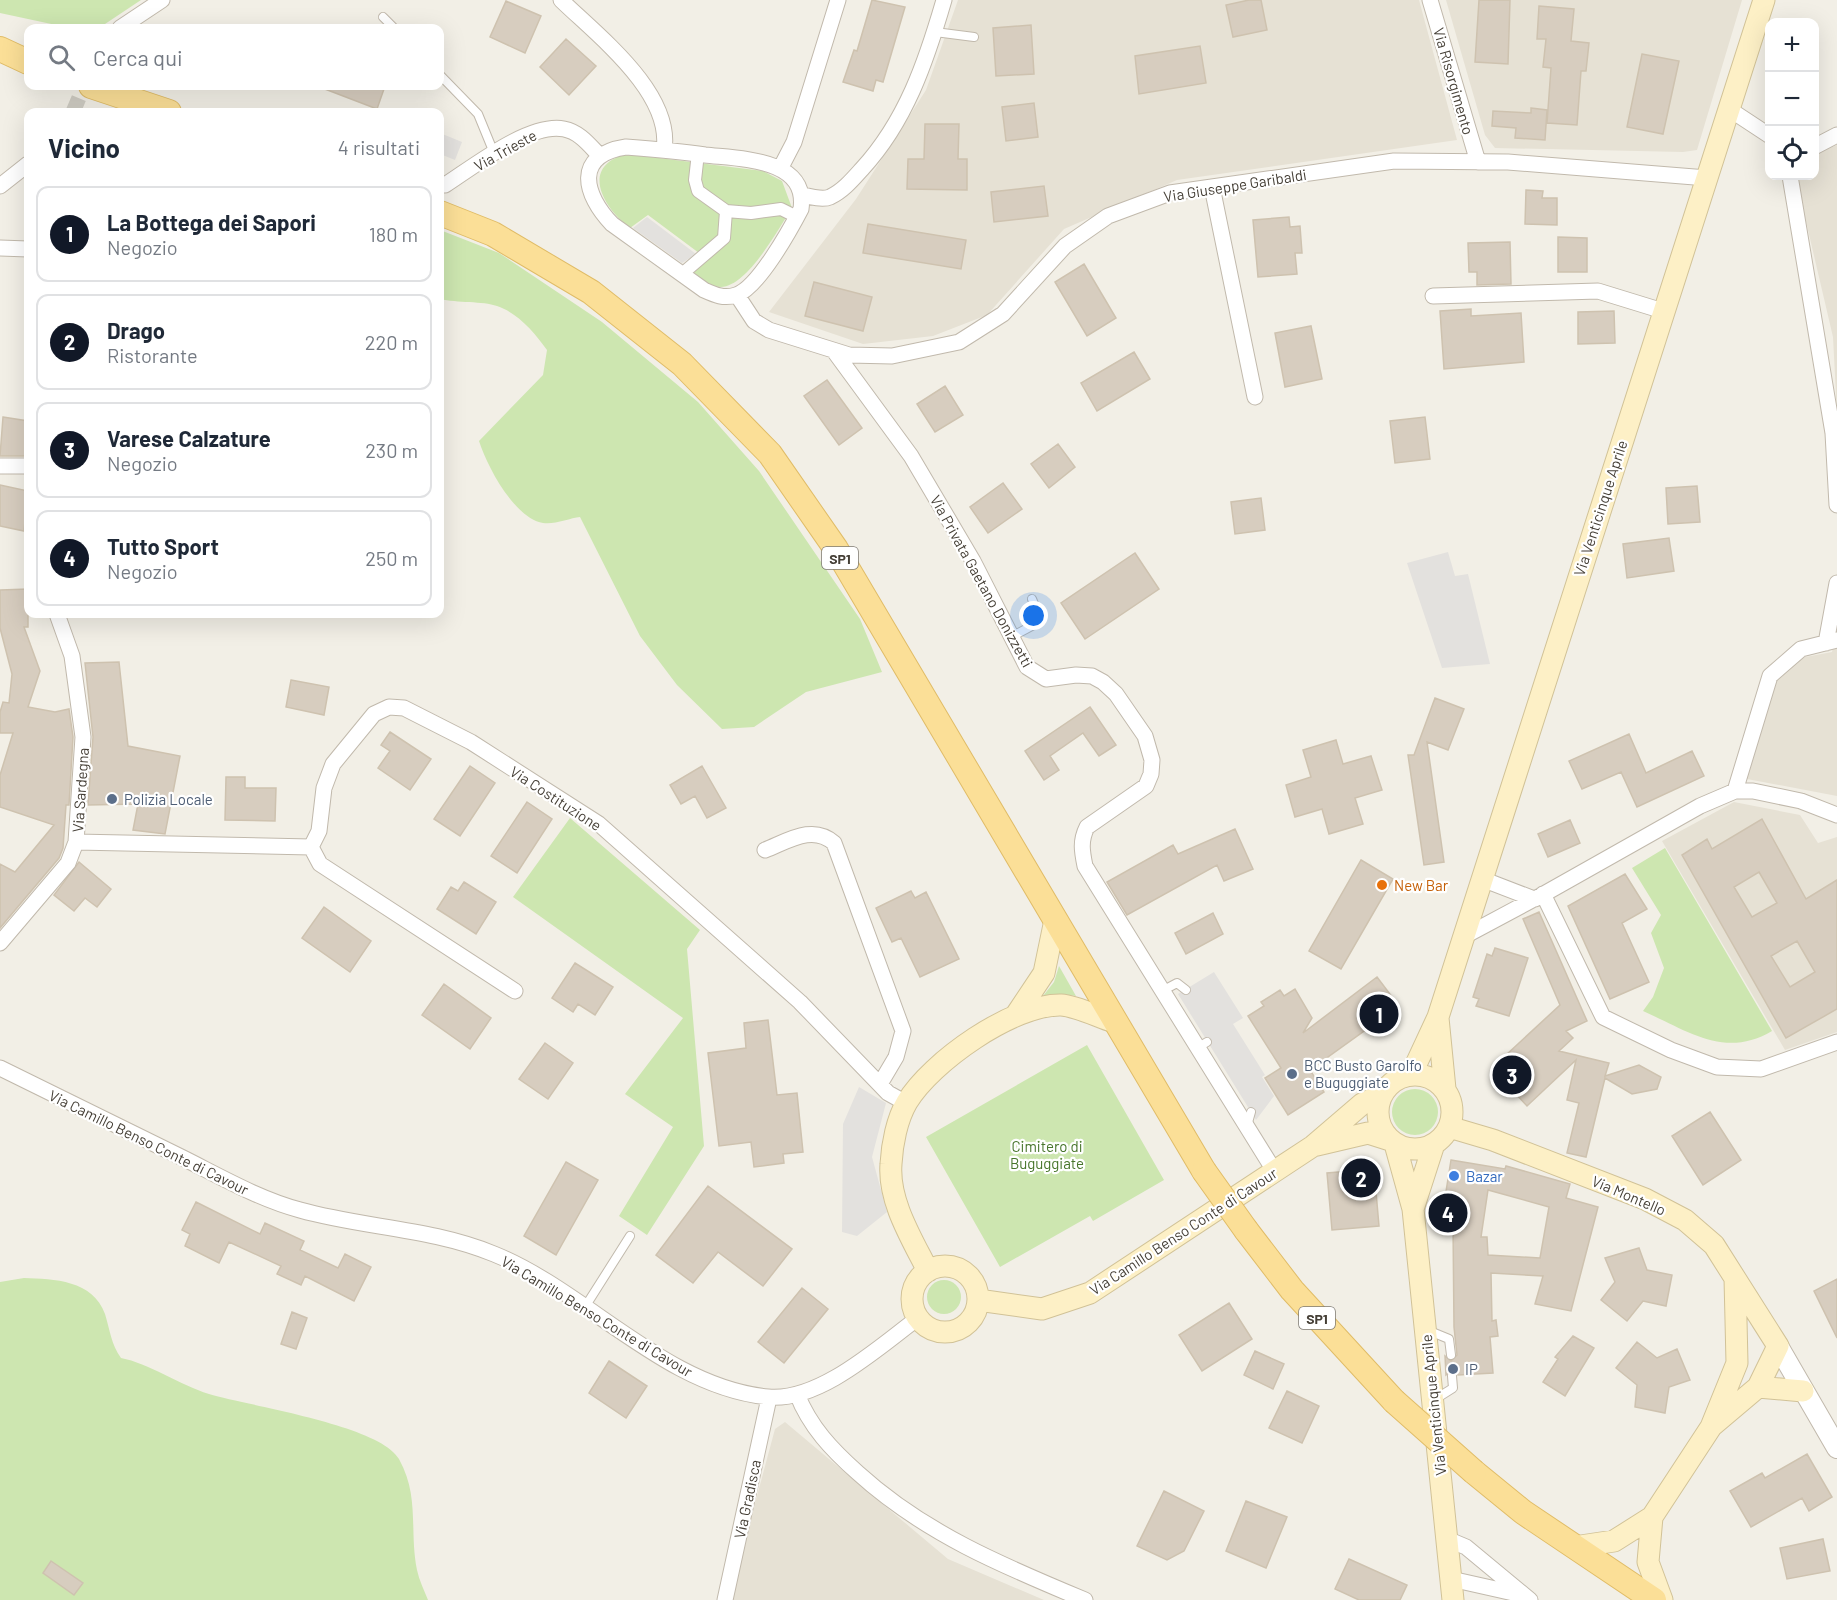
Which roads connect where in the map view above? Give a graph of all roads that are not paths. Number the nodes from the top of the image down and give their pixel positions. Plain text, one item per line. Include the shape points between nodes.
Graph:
1 (162, 0) edge
2 (561, 0) edge
3 (838, 0) edge
4 (944, 0) edge
5 (1430, 0) edge
6 (1764, 0) edge
7 (383, 17) dead end
8 (126, 24) edge
9 (390, 24) edge
10 (935, 32) junction
11 (974, 37) dead end
12 (0, 49) edge
13 (24, 60) edge
14 (444, 79) edge
15 (103, 90) edge
16 (157, 108) edge
17 (1729, 109) junction
18 (1765, 132) edge
19 (1837, 135) edge
20 (1819, 145) edge
21 (664, 150) junction
22 (698, 153) junction
23 (495, 154) junction
24 (600, 156) junction
25 (1478, 162) junction
26 (24, 167) edge
27 (780, 170) junction
28 (1707, 178) junction
29 (1791, 180) edge
30 (445, 185) dead end
31 (0, 186) edge
32 (1212, 187) junction
33 (803, 195) junction
34 (726, 211) junction
35 (444, 215) edge
36 (797, 217) junction
37 (0, 248) edge
38 (24, 249) edge
39 (682, 274) junction
40 (737, 295) junction
41 (1433, 296) dead end
42 (1663, 311) junction
43 (834, 351) junction
44 (1255, 397) dead end
45 (0, 466) edge
46 (24, 466) edge
47 (1837, 505) edge
48 (1837, 583) edge
49 (1032, 599) dead end
50 (58, 618) edge
51 (1013, 636) junction
52 (1831, 641) edge
53 (1735, 791) junction
54 (1837, 815) edge
55 (76, 842) junction
56 (311, 847) junction
57 (765, 850) dead end
58 (1482, 879) junction
59 (1539, 897) junction
60 (1054, 920) junction
61 (1463, 937) junction
62 (0, 943) edge
63 (1186, 990) dead end
64 (515, 991) dead end
65 (1161, 992) junction
66 (1016, 1015) junction
67 (1438, 1017) junction
68 (1114, 1022) junction
69 (1837, 1042) edge
70 (0, 1068) edge
71 (1410, 1075) junction
72 (880, 1084) junction
73 (1445, 1089) junction
74 (1381, 1095) junction
75 (906, 1103) junction
76 (1449, 1127) junction
77 (1392, 1142) junction
78 (1434, 1144) junction
79 (1313, 1146) junction
80 (1275, 1172) junction
81 (1413, 1209) junction
82 (630, 1236) dead end
83 (928, 1271) junction
84 (1734, 1276) junction
85 (978, 1300) junction
86 (585, 1307) junction
87 (918, 1318) junction
88 (1425, 1329) junction
89 (1778, 1346) junction
90 (1451, 1355) dead end
91 (1737, 1363) junction
92 (1452, 1376) dead end
93 (1758, 1387) junction
94 (1803, 1391) junction
95 (797, 1394) junction
96 (769, 1398) junction
97 (1433, 1401) junction
98 (1711, 1427) junction
99 (1837, 1448) edge
100 (1652, 1517) junction
101 (1447, 1539) junction
102 (1574, 1547) junction
103 (1451, 1579) junction
104 (1525, 1597) edge
105 (725, 1600) edge
106 (1085, 1600) edge
107 (1453, 1600) edge
108 (1654, 1600) edge
109 (1662, 1600) edge

1 - 8 street
2 - 21 street via 621,58 654,99 662,120
3 - 27 street via 794,142
4 - 10 street
5 - 25 street, Via Risorgimento
6 - 17 main road, Via Venticinque Aprile
7 - 9 lane
10 - 11 lane
10 - 33 street via 922,73 877,153 848,185 829,197
12 - 13 main road
14 - 23 lane via 478,114
15 - 16 main road
17 - 18 street
17 - 28 main road, Via Venticinque Aprile
19 - 20 street
21 - 22 street
21 - 24 street via 626,147
22 - 27 street via 753,160
22 - 34 street via 698,191
23 - 24 street, Via Trieste via 548,128 565,129 581,136
23 - 30 street, Via Trieste
24 - 39 street via 590,170 588,187 592,201 612,224
25 - 28 street, Via Giuseppe Garibaldi
25 - 32 street, Via Giuseppe Garibaldi via 1394,161
26 - 31 street
27 - 33 street via 798,184
28 - 42 main road, Via Venticinque Aprile
29 - 47 street via 1833,433
32 - 43 street, Via Giuseppe Garibaldi via 1170,193 1107,216 1065,246 1003,314 959,342 892,356
32 - 44 street
33 - 36 street
34 - 36 street via 781,209
34 - 39 street via 724,238
35 - 60 main road, SP1 via 493,234 591,292 682,364 770,454 836,549
36 - 40 street via 752,285
37 - 38 street
39 - 40 street via 720,297
40 - 43 street, Via Giuseppe Garibaldi via 754,321 762,326
41 - 42 street via 1598,291
42 - 58 main road, Via Venticinque Aprile
43 - 51 street, Via Privata Gaetano Donizzetti via 911,456
45 - 46 street
48 - 52 street
49 - 51 lane via 1041,621
50 - 55 street, Via Sardegna via 72,656 83,737
51 - 65 street, Via Privata Gaetano Donizzetti via 1027,667 1035,674 1046,679 1092,676 1103,682 1145,736 1152,760 1146,786 1104,813 1082,836 1085,866
52 - 53 street via 1801,649 1770,676
53 - 54 street via 1801,801
53 - 59 street via 1700,806
55 - 56 street
55 - 62 street, Via Sardegna via 68,862
56 - 64 street via 320,864
56 - 72 street, Via Costituzione via 319,831 324,788 333,765 374,714 388,707 404,708 471,742 598,824 800,1002
57 - 72 street via 811,832 825,834 834,843 903,1031 896,1057
58 - 59 street
58 - 61 main road, Via Venticinque Aprile
59 - 61 street
59 - 69 street via 1603,1017 1717,1067 1761,1069
60 - 66 main road via 1044,973
60 - 68 main road, SP1
61 - 67 main road, Via Venticinque Aprile
63 - 65 lane via 1176,983
65 - 80 street via 1202,1045 1249,1120
66 - 68 main road via 1061,1005
66 - 75 main road via 960,1047 928,1074
67 - 71 main road, Via Venticinque Aprile
67 - 73 main road, Via Venticinque Aprile
68 - 102 main road, SP1, bridge via 1204,1171 1292,1290 1394,1401 1523,1512
70 - 86 street, Via Camillo Benso Conte di Cavour via 254,1193 300,1210 454,1239 496,1254
71 - 73 main road via 1423,1075
71 - 74 main road via 1389,1085
72 - 75 street, Via Costituzione
73 - 76 main road via 1452,1108
74 - 77 main road via 1377,1119
74 - 79 main road, Via Camillo Benso Conte di Cavour via 1362,1104
75 - 83 main road via 890,1166 895,1199
76 - 78 main road
76 - 84 main road, Via Montello via 1645,1199 1685,1220 1714,1245
77 - 78 main road via 1415,1150
77 - 79 main road, Via Camillo Benso Conte di Cavour via 1368,1133
77 - 81 main road, Via Venticinque Aprile
78 - 81 main road, Via Venticinque Aprile
79 - 80 main road, Via Camillo Benso Conte di Cavour
80 - 85 main road, Via Camillo Benso Conte di Cavour via 1090,1293 1042,1309
81 - 88 main road, Via Venticinque Aprile
82 - 86 lane
83 - 85 main road via 947,1266 966,1273 977,1290
83 - 87 main road via 914,1287
84 - 89 main road, Via Montello
84 - 91 main road
85 - 87 main road via 971,1319 955,1330 934,1330
86 - 96 street, Via Camillo Benso Conte di Cavour via 706,1381
87 - 95 street, Via Camillo Benso Conte di Cavour via 826,1382
88 - 90 lane via 1449,1339
88 - 97 main road, Via Venticinque Aprile
89 - 91 main road
89 - 93 main road
89 - 94 street, Via Montello
91 - 98 main road
92 - 97 lane via 1453,1388
93 - 94 main road
93 - 98 main road
94 - 99 street, Via Montello
95 - 96 street, Via Camillo Benso Conte di Cavour
95 - 106 street via 805,1414 832,1450 883,1497 950,1540 997,1564
96 - 105 street, Via Gradisca
97 - 101 main road, Via Venticinque Aprile
98 - 100 main road
100 - 102 main road via 1614,1541
100 - 109 main road via 1648,1562
101 - 103 main road, Via Venticinque Aprile
101 - 104 street via 1466,1547
102 - 108 main road, SP1
103 - 104 street
103 - 107 main road, Via Venticinque Aprile

